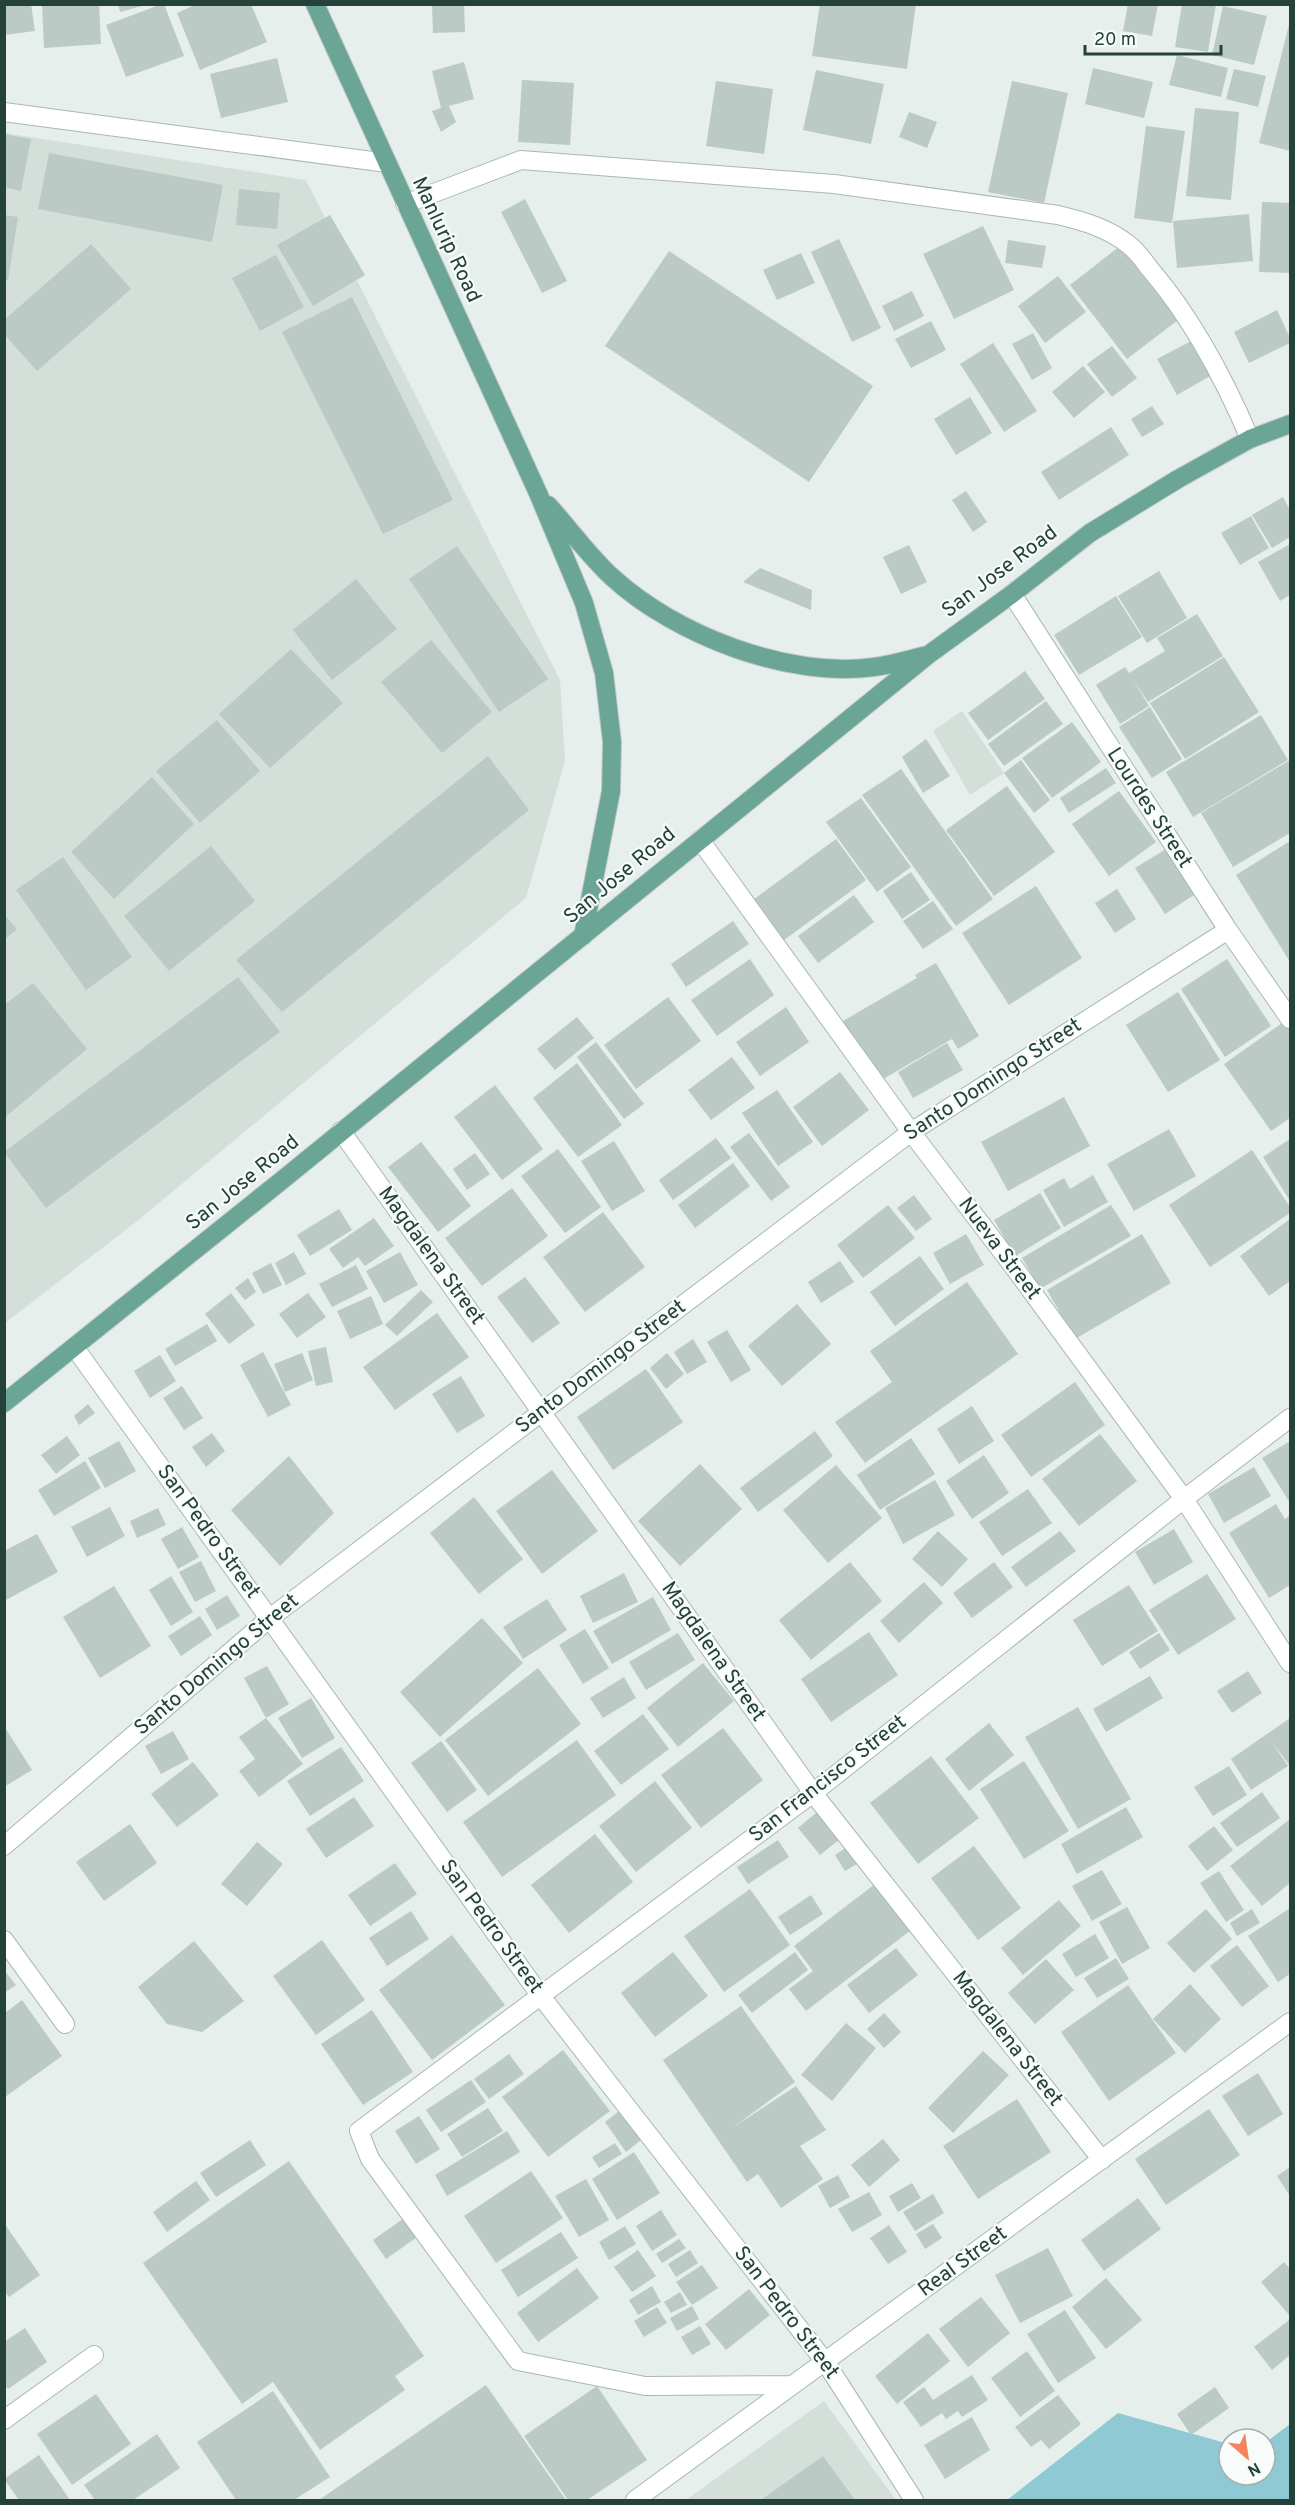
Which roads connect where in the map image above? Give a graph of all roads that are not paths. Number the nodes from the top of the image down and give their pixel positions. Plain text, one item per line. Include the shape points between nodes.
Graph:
1 (315, 4) edge
2 (4, 112) edge
3 (387, 163) junction
4 (405, 204) junction
5 (1290, 424) edge
6 (1250, 438) junction
7 (538, 493) junction
8 (1012, 594) junction
9 (928, 655) junction
10 (700, 840) junction
11 (1228, 930) junction
12 (583, 936) junction
13 (1290, 1019) edge
14 (342, 1131) junction
15 (910, 1132) junction
16 (75, 1348) junction
17 (4, 1403) edge
18 (543, 1411) junction
19 (1290, 1418) edge
20 (1184, 1499) junction
21 (270, 1618) junction
22 (1290, 1663) edge
23 (813, 1793) junction
24 (4, 1846) edge
25 (4, 1940) edge
26 (540, 1995) junction
27 (1290, 2022) edge
28 (65, 2024) dead end
29 (1102, 2160) junction
30 (94, 2355) dead end
31 (826, 2363) junction
32 (790, 2385) junction
33 (4, 2420) edge
34 (634, 2500) edge
35 (914, 2500) edge

1 - 3 main road, Manlurip Road
2 - 3 street
3 - 4 main road, Manlurip Road
4 - 6 street via 521,160 834,184 1088,222 1130,246 1185,313
4 - 7 main road, Manlurip Road
5 - 6 main road, San Jose Road
6 - 8 main road, San Jose Road via 1090,532
7 - 9 main road, Manlurip Road via 612,577 656,610 723,645 763,658 818,668 873,667
7 - 12 main road, Manlurip Road via 584,603 604,673 612,742 611,791
8 - 9 main road, San Jose Road
8 - 11 street, Lourdes Street
9 - 10 main road, San Jose Road
10 - 12 main road, San Jose Road
10 - 15 street, Nueva Street
11 - 13 street, Lourdes Street
11 - 15 street, Santo Domingo Street
12 - 14 main road, San Jose Road
14 - 16 main road, San Jose Road
14 - 18 street, Magdalena Street
15 - 18 street, Santo Domingo Street
15 - 20 street, Nueva Street
16 - 17 main road, San Jose Road
16 - 21 street, San Pedro Street
18 - 21 street, Santo Domingo Street
18 - 23 street, Magdalena Street
19 - 20 street, San Francisco Street
20 - 22 street, Nueva Street
20 - 23 street, San Francisco Street
21 - 24 street, Santo Domingo Street
21 - 26 street, San Pedro Street
23 - 26 street, San Francisco Street
23 - 29 street, Magdalena Street
25 - 28 street
26 - 31 street, San Pedro Street
26 - 32 street, San Francisco Street via 359,2131 370,2159 518,2361 645,2386
27 - 29 street, Real Street
29 - 31 street, Real Street
30 - 33 street
31 - 32 street, Real Street
31 - 35 street, San Pedro Street
32 - 34 street, Real Street

